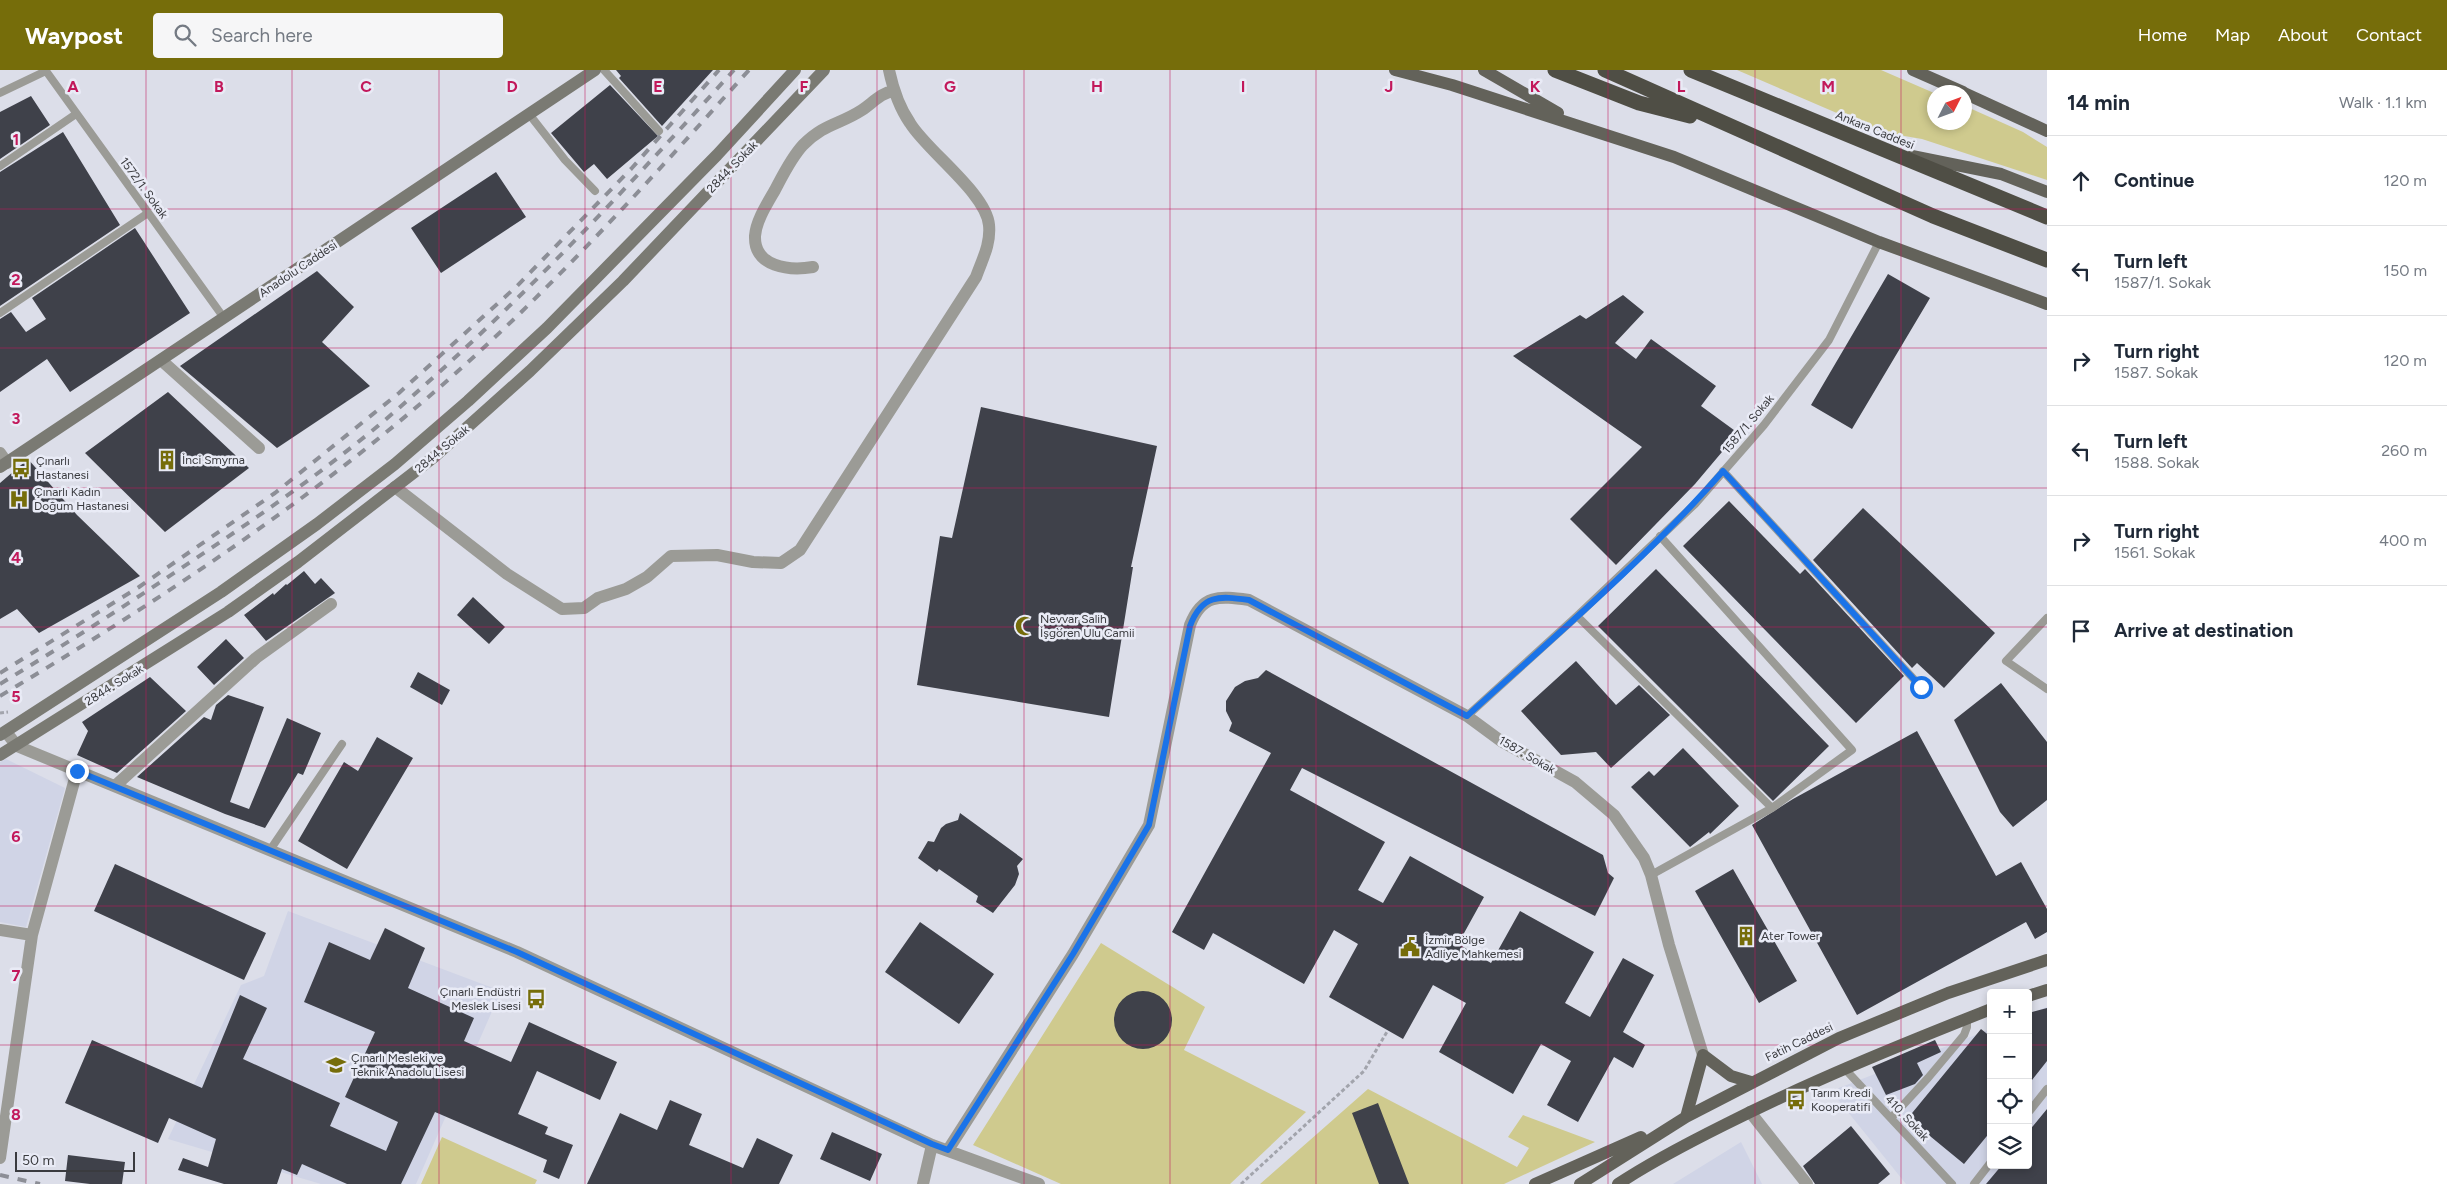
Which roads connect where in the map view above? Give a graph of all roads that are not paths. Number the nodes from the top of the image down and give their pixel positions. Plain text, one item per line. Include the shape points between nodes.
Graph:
1 (595, 70) edge
2 (604, 70) edge
3 (795, 70) edge
4 (824, 70) edge
5 (889, 70) edge
6 (1395, 70) edge
7 (1484, 70) edge
8 (1555, 70) edge
9 (1605, 70) edge
10 (1691, 70) edge
11 (1913, 70) edge
12 (46, 71) edge
13 (1946, 85) edge
14 (894, 91) junction
15 (0, 92) edge
16 (1972, 97) edge
17 (76, 114) junction
18 (530, 114) junction
19 (1714, 120) junction
20 (1582, 126) junction
21 (659, 131) dead end
22 (2047, 131) edge
23 (1888, 152) junction
24 (0, 166) edge
25 (595, 191) dead end
26 (2047, 192) edge
27 (148, 213) junction
28 (2047, 217) edge
29 (1880, 242) junction
30 (2047, 260) edge
31 (813, 267) dead end
32 (2047, 304) edge
33 (0, 313) edge
34 (224, 318) junction
35 (161, 360) junction
36 (259, 448) dead end
37 (2, 461) edge
38 (1723, 471) junction
39 (395, 487) junction
40 (1660, 536) junction
41 (331, 604) dead end
42 (1577, 616) junction
43 (2047, 618) edge
44 (1921, 687) dead end
45 (2047, 689) edge
46 (1467, 716) junction
47 (3, 733) edge
48 (342, 744) dead end
49 (17, 746) junction
50 (0, 755) edge
51 (77, 771) junction
52 (115, 786) junction
53 (1772, 808) junction
54 (270, 850) junction
55 (1651, 874) junction
56 (0, 930) edge
57 (32, 935) junction
58 (2047, 960) edge
59 (2047, 990) edge
60 (2032, 995) edge
61 (1987, 1010) edge
62 (1967, 1018) junction
63 (1703, 1055) junction
64 (1844, 1068) junction
65 (1751, 1082) junction
66 (2047, 1089) edge
67 (2032, 1109) edge
68 (1750, 1112) junction
69 (1686, 1117) junction
70 (1891, 1118) junction
71 (932, 1144) junction
72 (948, 1150) junction
73 (0, 1158) edge
74 (1987, 1167) edge
75 (1619, 1183) edge
76 (923, 1184) edge
77 (1039, 1184) edge
78 (1535, 1184) edge
79 (1580, 1184) edge
80 (1807, 1184) edge
81 (1952, 1184) edge
82 (1974, 1184) edge

1 - 18 main road, Anadolu Caddesi
2 - 21 lane
3 - 47 main road, 2844. Sokak via 547,328 402,457 317,524 221,592
4 - 39 main road, 2844. Sokak via 609,295 523,378
5 - 14 street
6 - 20 main road
7 - 20 main road
8 - 19 highway via 1640,103
9 - 19 highway
10 - 23 highway, Ankara Caddesi
11 - 13 main road
12 - 15 lane
12 - 17 lane, 1572/1. Sokak
14 - 31 street via 884,92 860,112 819,130 790,162 763,212 755,235 757,251 768,263 786,268
14 - 39 street via 910,124 980,205 989,223 989,242 976,277 800,550 781,563 717,555 671,556 648,577 626,590 598,598 584,608 562,609 507,574
16 - 22 main road
17 - 24 lane
17 - 27 lane, 1572/1. Sokak
18 - 25 lane via 565,160
18 - 34 main road, Anadolu Caddesi
19 - 30 highway via 1933,216
20 - 29 main road via 1674,157
23 - 26 main road via 2001,174
23 - 28 highway, Ankara Caddesi
27 - 33 lane
27 - 34 lane, 1572/1. Sokak
29 - 32 main road
29 - 38 lane, 1587/1. Sokak via 1829,340 1764,425
34 - 35 main road, Anadolu Caddesi
35 - 36 street
35 - 37 main road, Anadolu Caddesi
38 - 40 lane, 1587/1. Sokak via 1695,504
38 - 44 lane
39 - 49 main road, 2844. Sokak via 228,612
40 - 42 lane, 1587/1. Sokak
40 - 53 lane via 1852,750
41 - 52 street via 256,658
42 - 46 lane, 1587/1. Sokak
42 - 53 lane
43 - 45 lane via 2006,662
46 - 55 street, 1587. Sokak via 1502,742 1576,782 1614,815 1644,858
46 - 72 street, 1587. Sokak via 1249,600 1223,597 1203,602 1190,626 1149,825 1073,954
47 - 49 street
48 - 54 lane
49 - 50 main road, 2844. Sokak
49 - 51 street
51 - 52 street
51 - 57 street
52 - 54 street
53 - 55 lane
54 - 71 street via 517,952
55 - 63 street, 1587. Sokak
56 - 57 street
57 - 73 street
58 - 65 main road, Fatih Caddesi via 1948,994 1839,1038
59 - 60 main road
61 - 62 main road
62 - 64 main road
62 - 70 lane via 1964,1035
63 - 65 main road via 1731,1076
63 - 69 main road
64 - 68 main road
64 - 70 lane, 410. Sokak
65 - 69 main road, Fatih Caddesi
66 - 67 lane
68 - 75 main road
68 - 80 street
69 - 78 main road
69 - 79 main road, Fatih Caddesi
70 - 81 lane, 410. Sokak
71 - 72 street
71 - 76 street
72 - 77 street
74 - 82 lane

